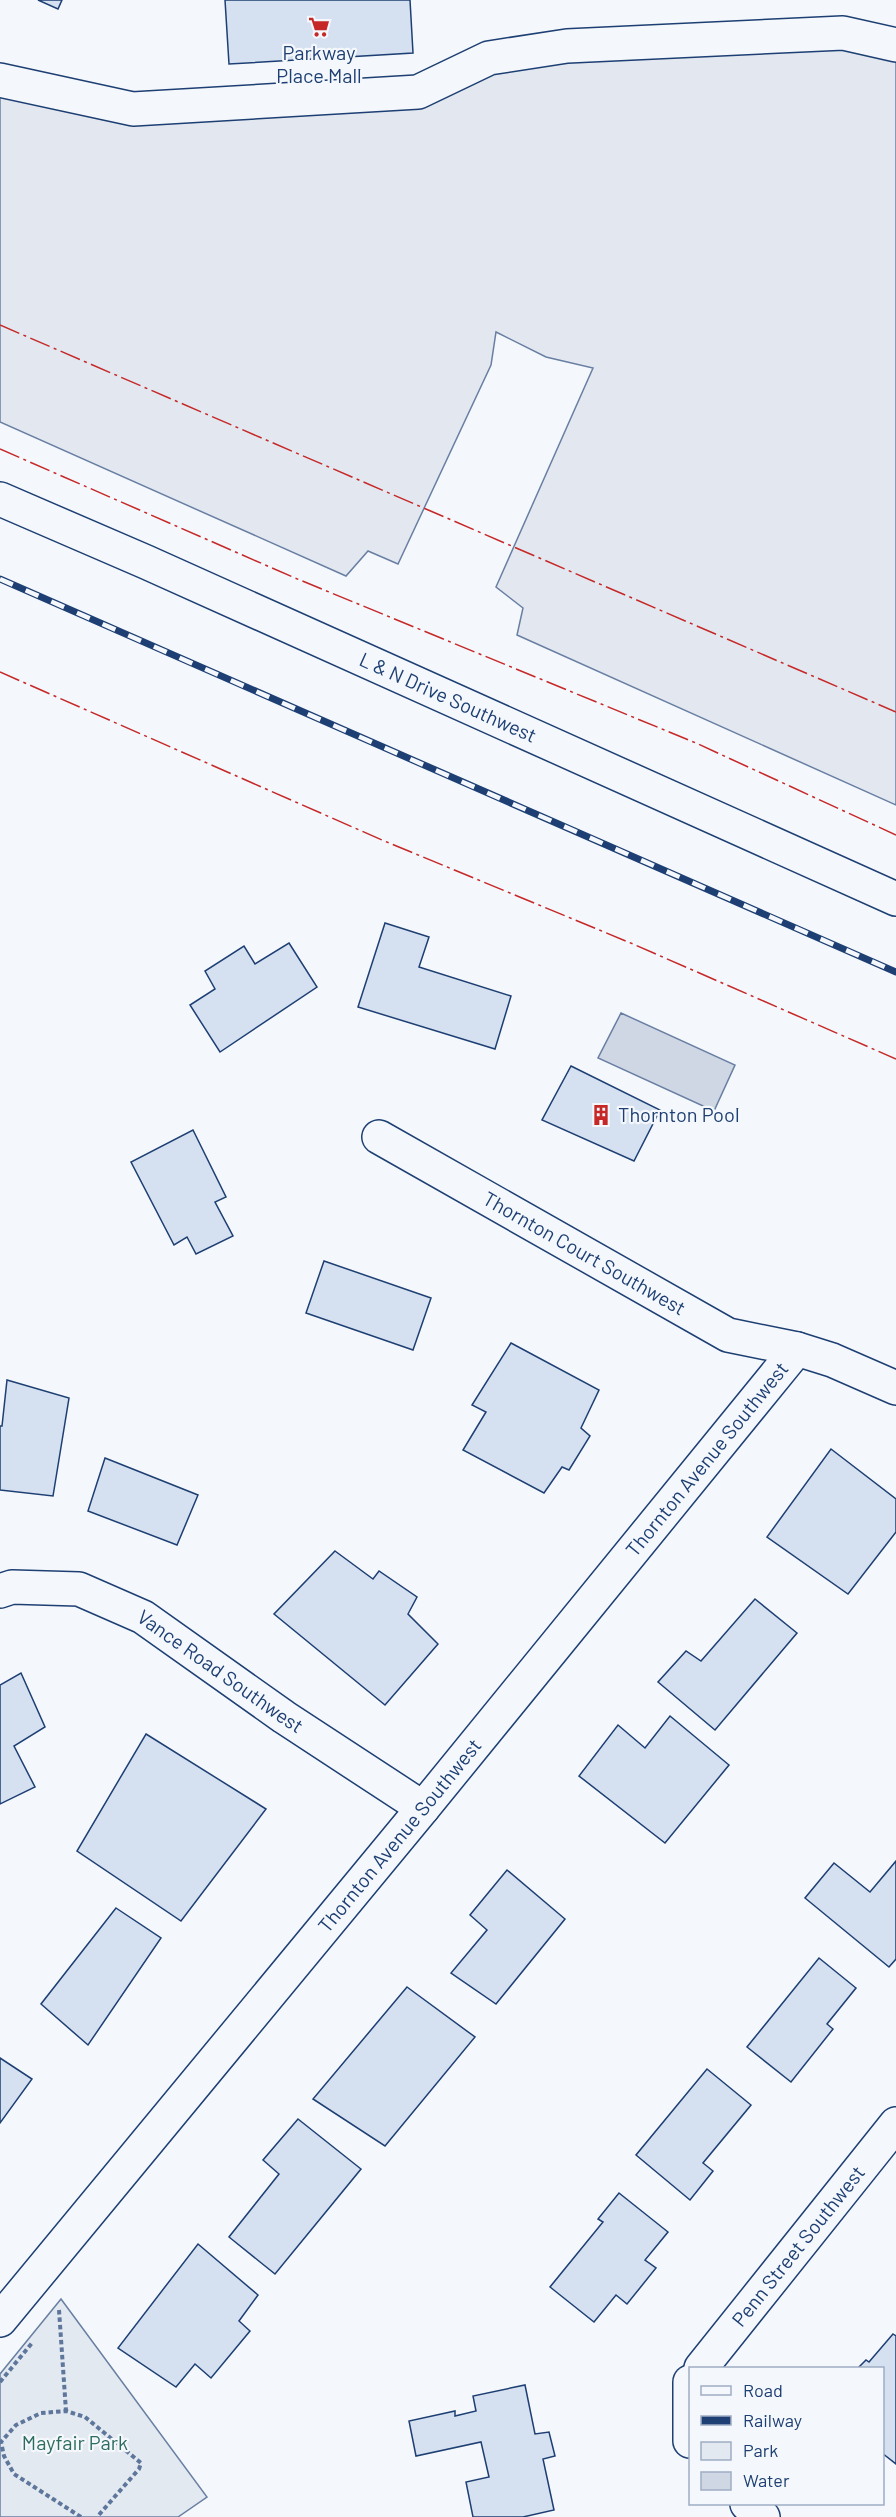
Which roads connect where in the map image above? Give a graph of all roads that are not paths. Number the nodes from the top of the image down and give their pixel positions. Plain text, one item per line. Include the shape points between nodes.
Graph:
1 (896, 45) edge
2 (0, 80) edge
3 (0, 500) edge
4 (896, 899) edge
5 (379, 1137) dead end
6 (797, 1349) junction
7 (896, 1388) edge
8 (0, 1591) edge
9 (423, 1808) junction
10 (896, 2124) edge
11 (0, 2320) edge
12 (703, 2367) edge
13 (748, 2505) edge
14 (763, 2517) edge

1 - 2 street via 843,33 567,46 489,58 418,92 133,109
3 - 4 street, L & N Drive Southwest
5 - 6 street, Thornton Court Southwest via 728,1335
6 - 7 street, Thornton Court Southwest
6 - 9 street, Thornton Avenue Southwest
8 - 9 street, Vance Road Southwest via 12,1587 80,1589 143,1617 284,1717
9 - 11 street, Thornton Avenue Southwest
10 - 12 street, Penn Street Southwest
13 - 14 street

